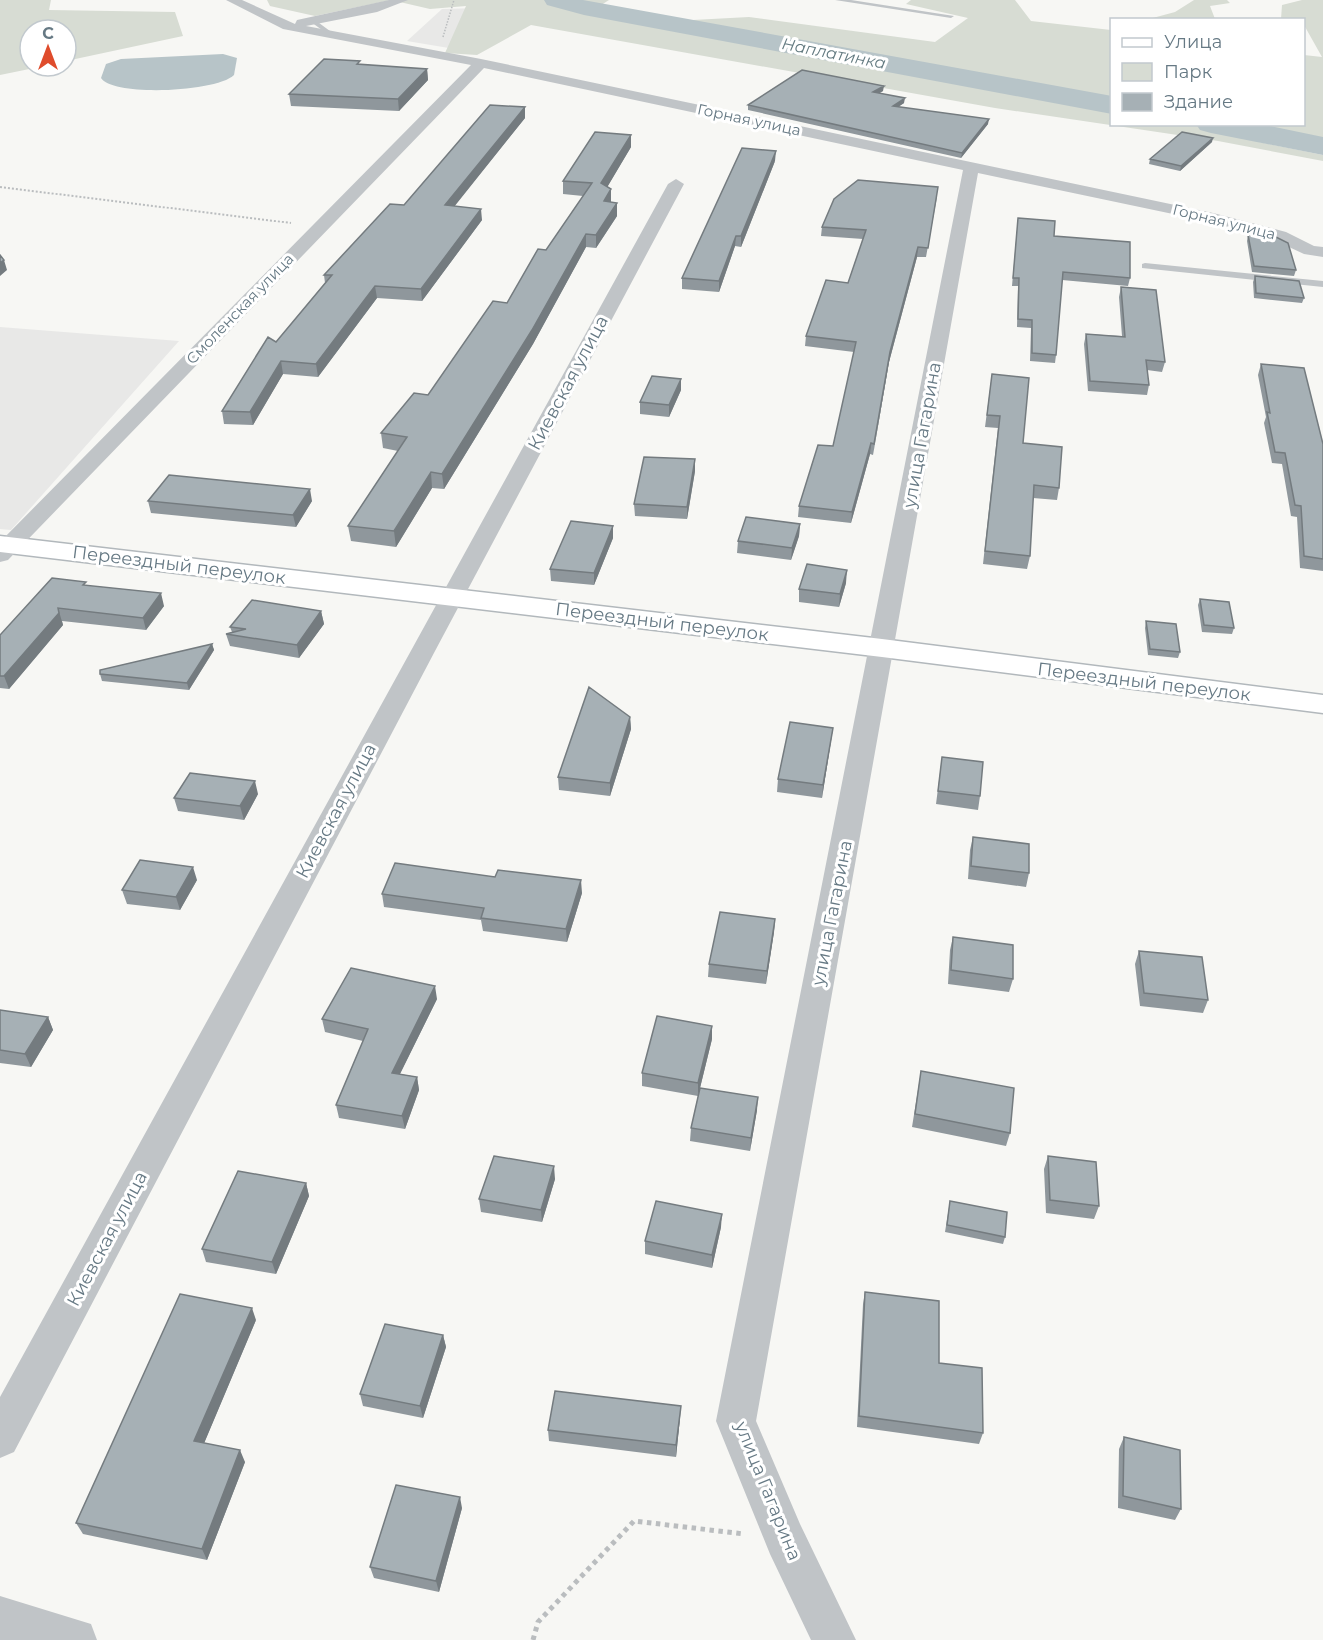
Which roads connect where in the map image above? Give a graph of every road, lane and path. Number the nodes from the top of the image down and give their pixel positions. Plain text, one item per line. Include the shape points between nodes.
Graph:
1 (232, 0) edge
2 (402, 0) edge
3 (454, 0) edge
4 (838, 0) edge
5 (951, 16) dead end
6 (312, 21) junction
7 (287, 26) junction
8 (332, 34) junction
9 (438, 55) junction
10 (481, 63) junction
11 (971, 168) junction
12 (676, 184) dead end
13 (0, 187) edge
14 (321, 227) junction
15 (1316, 251) edge
16 (1323, 261) edge
17 (1145, 266) dead end
18 (1323, 284) edge
19 (3, 548) edge
20 (452, 598) junction
21 (882, 648) junction
22 (1323, 704) edge
23 (0, 1438) edge
24 (784, 1539) junction
25 (0, 1618) edge
26 (75, 1640) edge
27 (533, 1640) edge
28 (834, 1640) edge

1 - 7 street, Горная улица
2 - 6 street
3 - 9 path
4 - 5 lane
6 - 7 street
6 - 8 lane
7 - 8 street, Горная улица
8 - 9 street, Горная улица
9 - 10 street, Горная улица
10 - 11 street, Горная улица
10 - 14 street, Смоленская улица
11 - 15 street, Горная улица via 1213,218 1280,236
11 - 21 street, улица Гагарина
12 - 20 street, Киевская улица
13 - 14 path
14 - 19 street, Смоленская улица
15 - 16 street, Горная улица
17 - 18 lane
19 - 20 street, Переездный переулок
20 - 21 street, Переездный переулок
20 - 23 street, Киевская улица
21 - 22 street, Переездный переулок
21 - 24 street, улица Гагарина via 736,1421
24 - 27 path via 634,1521 538,1622
24 - 28 street, улица Гагарина
25 - 26 street

